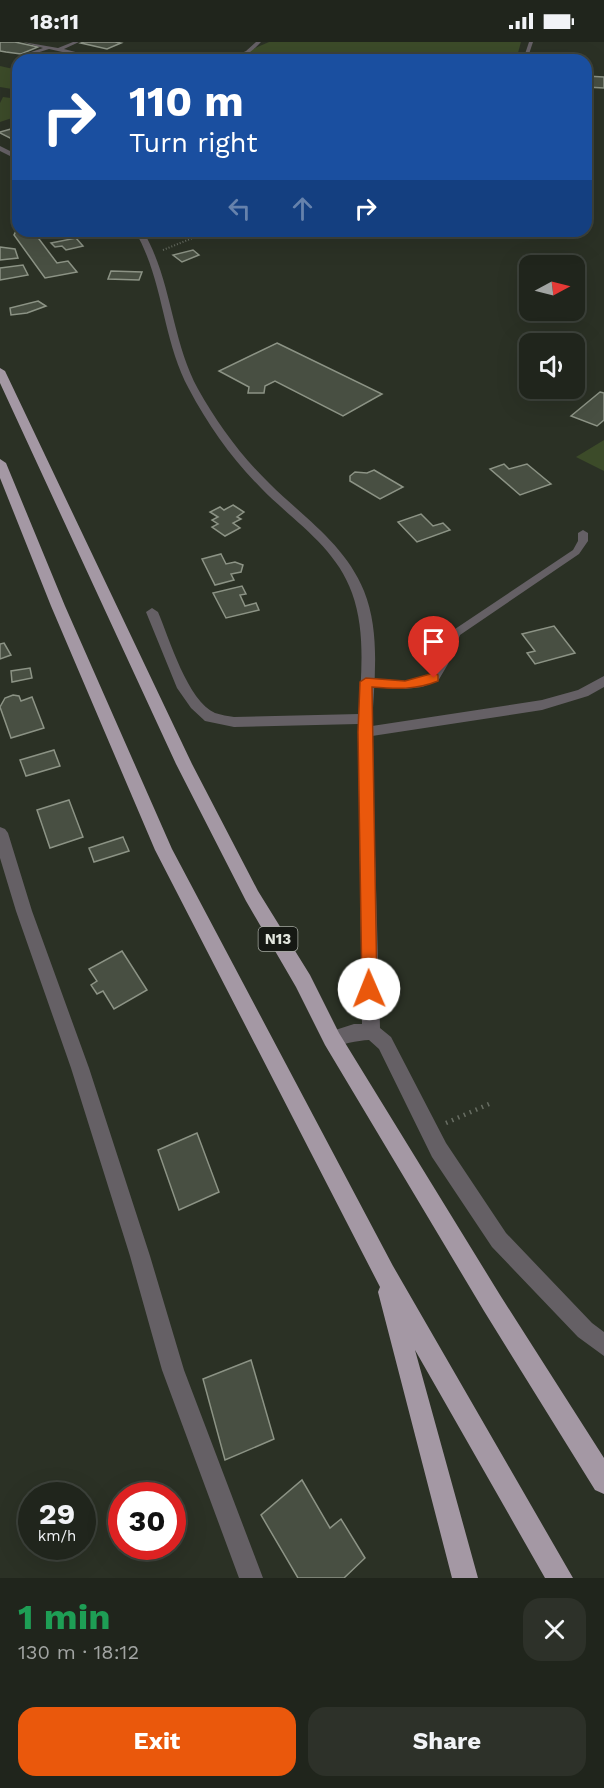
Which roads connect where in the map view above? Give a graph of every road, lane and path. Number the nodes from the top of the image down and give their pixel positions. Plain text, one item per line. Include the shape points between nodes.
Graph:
1 (25, 42) edge
2 (78, 42) edge
3 (259, 42) edge
4 (37, 43) edge
5 (48, 47) junction
6 (58, 50) junction
7 (29, 54) edge
8 (77, 54) edge
9 (243, 54) edge
10 (142, 237) edge
11 (195, 237) edge
12 (151, 254) junction
13 (0, 371) edge
14 (0, 463) edge
15 (583, 533) dead end
16 (152, 612) dead end
17 (604, 681) edge
18 (366, 682) junction
19 (365, 725) junction
20 (0, 833) edge
21 (372, 1032) junction
22 (332, 1040) junction
23 (489, 1104) dead end
24 (429, 1131) junction
25 (385, 1274) junction
26 (604, 1344) edge
27 (604, 1480) edge
28 (250, 1578) edge
29 (465, 1578) edge
30 (560, 1578) edge

1 - 4 lane
2 - 6 lane
3 - 9 lane
4 - 5 lane
5 - 6 lane
5 - 7 lane
6 - 8 lane
10 - 12 street
11 - 12 path
12 - 18 street via 166,297 178,352 192,387 245,463 348,571 363,605 368,638
13 - 22 highway, N13 via 184,764
14 - 25 highway via 164,850
15 - 18 lane via 576,552 456,633 434,678 405,685
16 - 19 street via 184,688 210,717 234,722
17 - 19 street via 583,693 542,705
18 - 19 street
19 - 21 street
20 - 28 street via 80,1068 173,1370
21 - 22 street via 354,1032
21 - 24 street via 385,1043
22 - 27 highway, N13
23 - 24 path
24 - 26 street via 499,1240 585,1330
25 - 29 highway
25 - 30 highway

